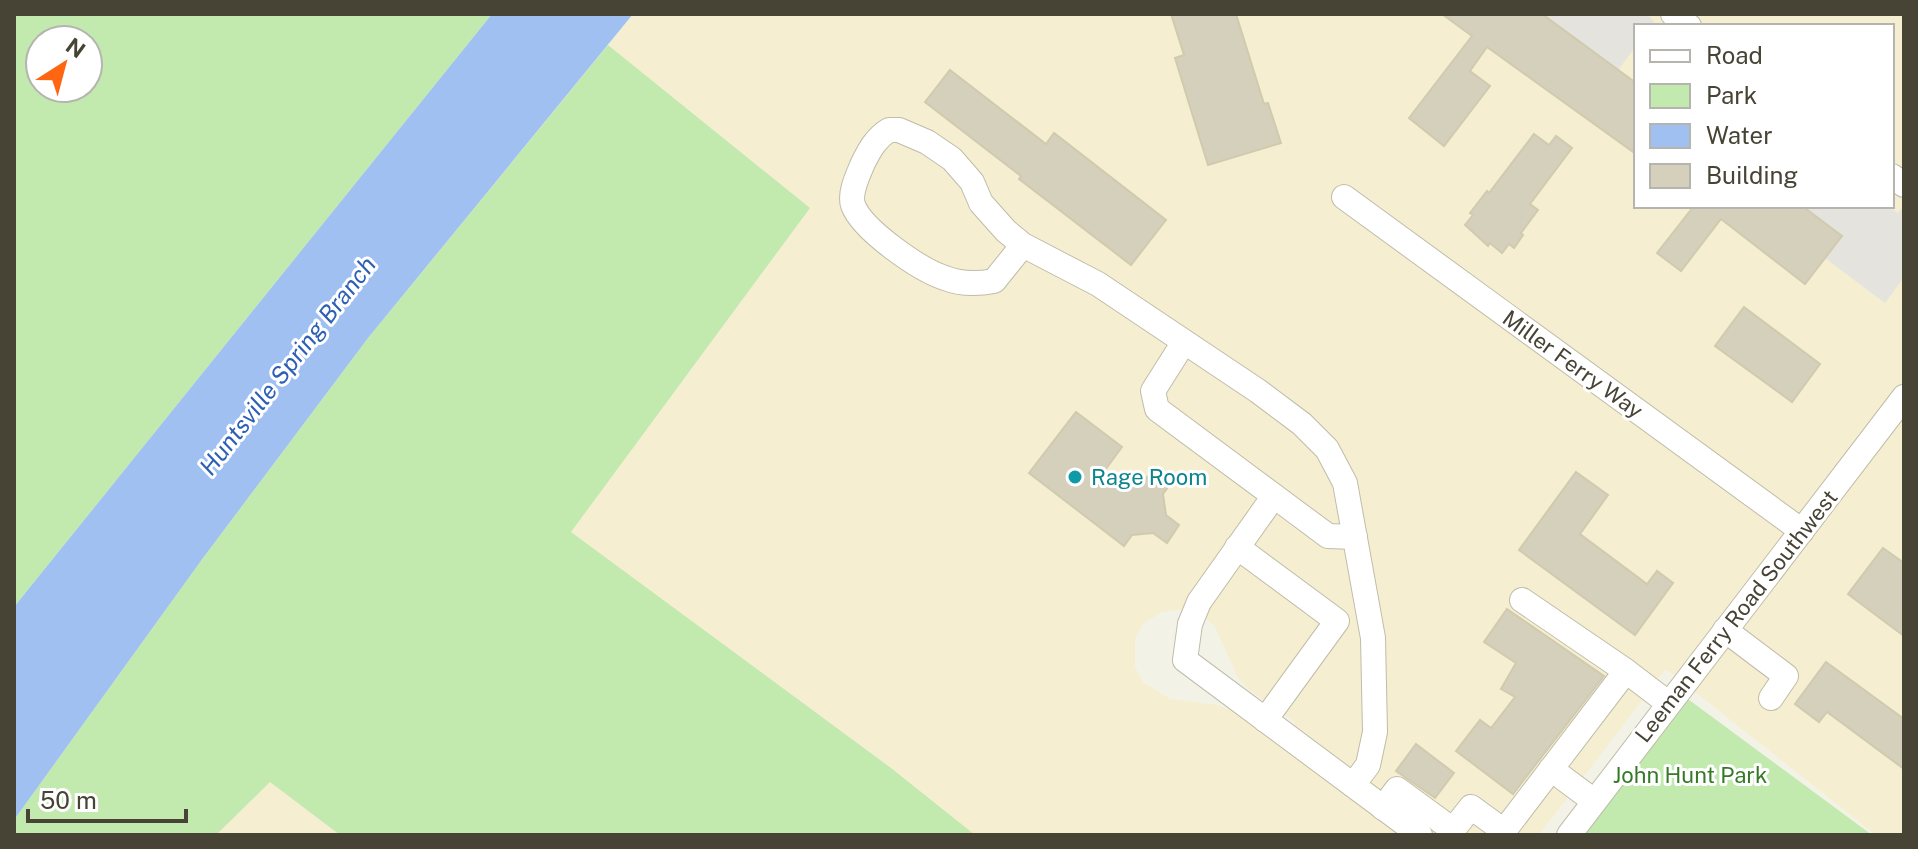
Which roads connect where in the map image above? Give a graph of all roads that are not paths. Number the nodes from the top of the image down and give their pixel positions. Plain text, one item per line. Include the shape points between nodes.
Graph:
1 (1344, 197) dead end
2 (1023, 245) junction
3 (1184, 342) junction
4 (1904, 397) edge
5 (1274, 496) junction
6 (1802, 531) junction
7 (1355, 537) junction
8 (1237, 547) junction
9 (1366, 600) junction
10 (1522, 600) dead end
11 (1337, 621) junction
12 (1725, 630) junction
13 (1626, 671) junction
14 (1771, 698) dead end
15 (1668, 703) junction
16 (1265, 720) junction
17 (1551, 769) junction
18 (1353, 785) junction
19 (1594, 801) junction
20 (1383, 808) junction
21 (1451, 833) edge
22 (1420, 835) edge
23 (1569, 835) edge

1 - 6 street, Miller Ferry Way
2 - 2 street via 981,203 972,182 952,159 927,142 889,130 871,146 852,202 861,219 920,265 945,279 994,281
2 - 3 street via 1098,284
3 - 5 street via 1153,391 1157,409
3 - 7 street via 1291,416 1327,449 1345,483
4 - 6 street, Leeman Ferry Road Southwest
5 - 7 street via 1328,536
5 - 8 street
6 - 12 street, Leeman Ferry Road Southwest
7 - 9 street
8 - 11 street
8 - 16 street via 1199,602 1185,660
9 - 11 street via 1352,602
9 - 18 street via 1373,638 1375,732 1368,765
10 - 13 street
11 - 16 street
12 - 14 street via 1786,676
12 - 15 street, Leeman Ferry Road Southwest
13 - 15 street
13 - 17 street
15 - 19 street, Leeman Ferry Road Southwest
16 - 18 street
17 - 19 street
17 - 21 street via 1504,831 1471,807
18 - 20 street
19 - 23 street, Leeman Ferry Road Southwest
20 - 21 street via 1397,789
20 - 22 street

